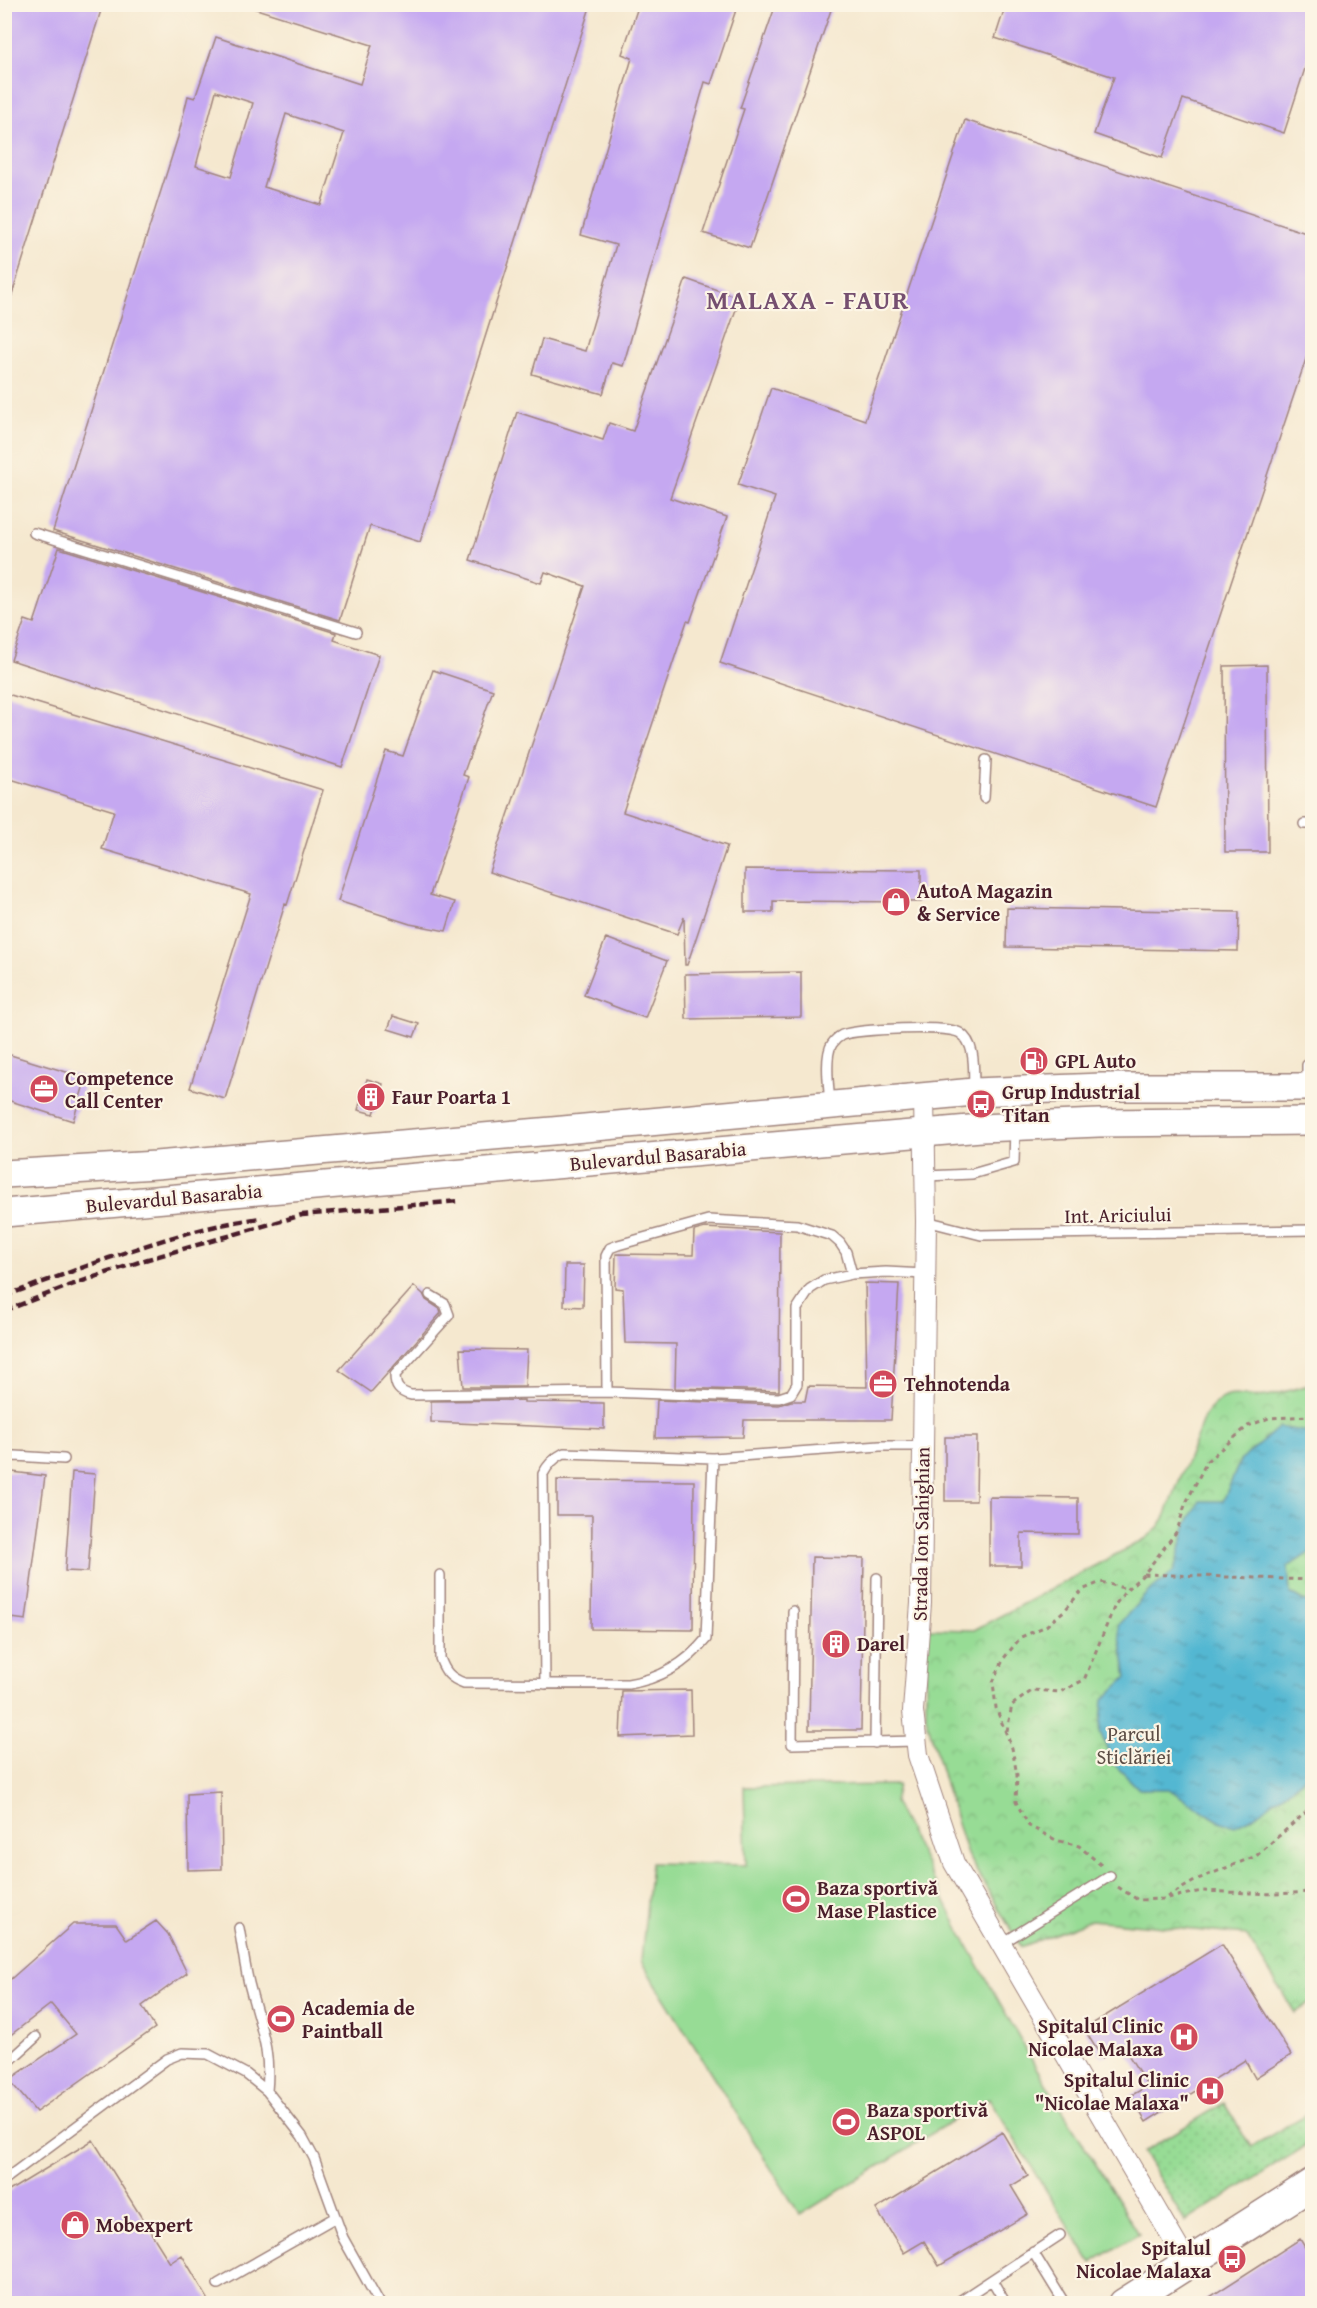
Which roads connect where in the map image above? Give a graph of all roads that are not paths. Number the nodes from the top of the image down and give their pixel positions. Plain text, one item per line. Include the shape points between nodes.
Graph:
1 (34, 533) dead end
2 (357, 632) dead end
3 (986, 760) dead end
4 (984, 798) dead end
5 (1309, 1079) edge
6 (974, 1092) junction
7 (924, 1096) junction
8 (830, 1106) junction
9 (1312, 1122) edge
10 (1015, 1126) junction
11 (925, 1133) junction
12 (4, 1174) edge
13 (926, 1176) junction
14 (4, 1214) edge
15 (926, 1221) junction
16 (1312, 1230) edge
17 (852, 1274) junction
18 (925, 1274) junction
19 (430, 1295) dead end
20 (607, 1392) junction
21 (923, 1446) junction
22 (4, 1458) edge
23 (713, 1458) junction
24 (64, 1459) dead end
25 (440, 1575) dead end
26 (877, 1578) dead end
27 (793, 1611) dead end
28 (545, 1684) junction
29 (916, 1741) junction
30 (875, 1743) junction
31 (1110, 1876) road end
32 (239, 1928) dead end
33 (1001, 1944) junction
34 (36, 2037) dead end
35 (4, 2066) edge
36 (267, 2091) junction
37 (4, 2180) edge
38 (1309, 2194) edge
39 (334, 2217) junction
40 (1060, 2235) dead end
41 (1033, 2252) junction
42 (1187, 2263) junction
43 (992, 2280) junction
44 (218, 2284) dead end
45 (380, 2304) edge
46 (955, 2304) edge
47 (1006, 2304) edge
48 (1065, 2304) edge
49 (1124, 2304) edge

1 - 2 lane
3 - 4 lane
5 - 6 main road, Bulevardul Basarabia
6 - 7 main road, Bulevardul Basarabia
6 - 8 lane via 971,1045 960,1033 941,1029 859,1031 839,1036 830,1046
7 - 8 main road, Bulevardul Basarabia
7 - 11 street, Strada Ion Sahighian
8 - 12 main road, Bulevardul Basarabia via 156,1165
9 - 10 main road, Bulevardul Basarabia
10 - 11 main road, Bulevardul Basarabia
10 - 13 lane via 1014,1162 972,1174
11 - 13 street, Strada Ion Sahighian
11 - 14 main road, Bulevardul Basarabia
13 - 15 street, Strada Ion Sahighian
15 - 16 lane, Int. Ariciului via 981,1235
15 - 18 street, Strada Ion Sahighian
17 - 18 lane
17 - 20 lane via 824,1280 810,1289 797,1309 797,1384 791,1394 779,1398
17 - 20 lane via 840,1243 832,1236 797,1225 708,1220 610,1248 606,1256
18 - 21 street, Strada Ion Sahighian
19 - 20 lane via 445,1304 449,1315 395,1375 396,1386 402,1392
21 - 23 lane
21 - 29 street, Strada Ion Sahighian via 921,1603 913,1711
22 - 24 lane
23 - 28 lane via 706,1640 680,1665 649,1680 628,1684
23 - 28 lane via 564,1453 548,1465 543,1474
25 - 28 lane via 440,1658 452,1678 464,1683
26 - 30 lane
27 - 30 lane via 792,1744
29 - 30 lane
29 - 33 street, Strada Ion Sahighian via 954,1863
31 - 33 lane
32 - 36 lane via 270,2067
33 - 42 street, Strada Ion Sahighian
34 - 35 lane
36 - 37 lane via 246,2074 208,2054 182,2054 167,2059
36 - 39 lane via 314,2158
38 - 42 main road
39 - 44 lane
39 - 45 lane
40 - 41 lane
41 - 43 lane
41 - 48 lane
42 - 49 main road
43 - 46 lane
43 - 47 lane

